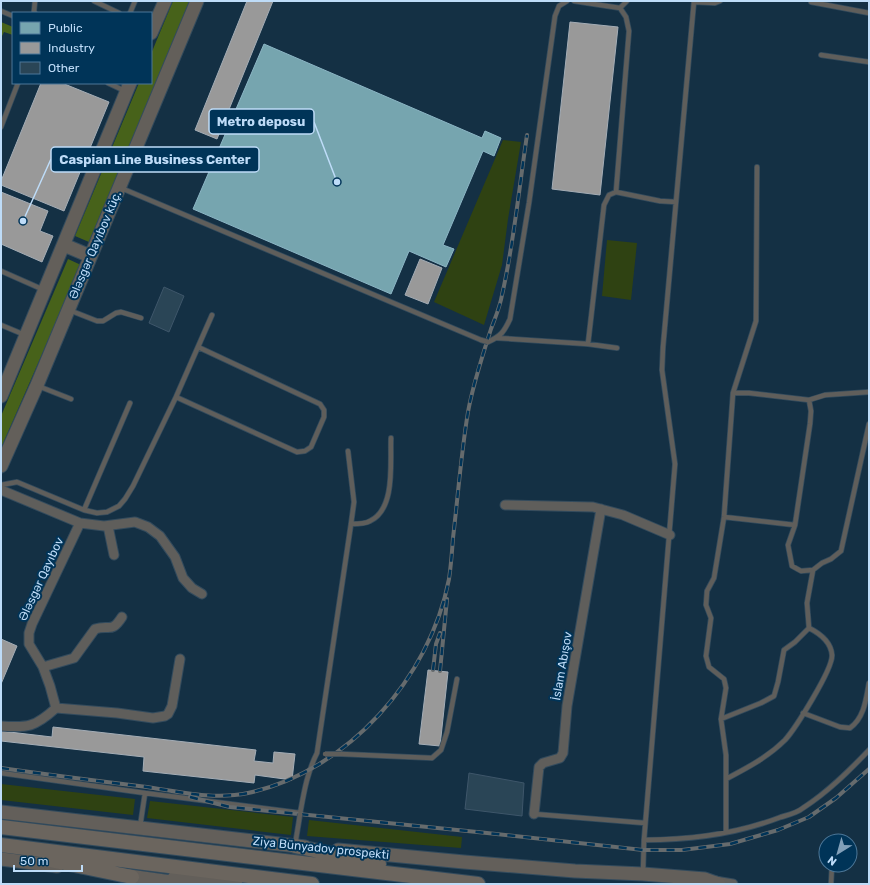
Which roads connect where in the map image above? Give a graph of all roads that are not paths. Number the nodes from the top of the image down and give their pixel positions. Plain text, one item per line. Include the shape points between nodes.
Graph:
1 (36, 1) edge
2 (94, 1) edge
3 (135, 1) edge
4 (165, 1) edge
5 (197, 1) edge
6 (567, 1) edge
7 (574, 1) edge
8 (627, 1) edge
9 (694, 1) edge
10 (720, 1) edge
11 (812, 2) dead end
12 (620, 8) junction
13 (1, 11) edge
14 (34, 12) edge
15 (118, 12) edge
16 (130, 12) edge
17 (869, 13) edge
18 (12, 16) edge
19 (152, 32) edge
20 (822, 55) dead end
21 (869, 62) edge
22 (18, 84) edge
23 (113, 84) edge
24 (128, 87) edge
25 (1, 127) edge
26 (757, 166) dead end
27 (119, 187) junction
28 (616, 192) junction
29 (676, 202) junction
30 (64, 245) junction
31 (90, 256) junction
32 (1, 271) edge
33 (45, 290) junction
34 (68, 310) junction
35 (212, 315) dead end
36 (141, 318) dead end
37 (1, 325) edge
38 (26, 335) junction
39 (497, 338) junction
40 (588, 344) junction
41 (198, 347) junction
42 (618, 348) dead end
43 (36, 385) junction
44 (869, 392) edge
45 (733, 393) junction
46 (1, 396) edge
47 (176, 397) junction
48 (72, 399) dead end
49 (809, 400) junction
50 (130, 403) dead end
51 (869, 424) edge
52 (391, 438) dead end
53 (348, 451) dead end
54 (1, 466) edge
55 (1, 485) edge
56 (1, 490) edge
57 (505, 505) dead end
58 (601, 509) junction
59 (84, 510) junction
60 (724, 517) junction
61 (80, 523) junction
62 (351, 524) junction
63 (796, 525) junction
64 (108, 526) junction
65 (670, 535) junction
66 (114, 555) dead end
67 (813, 570) junction
68 (202, 594) dead end
69 (122, 617) dead end
70 (809, 628) junction
71 (180, 659) dead end
72 (43, 667) junction
73 (457, 679) dead end
74 (869, 683) edge
75 (56, 708) junction
76 (803, 713) junction
77 (721, 719) junction
78 (1, 726) edge
79 (869, 750) edge
80 (317, 753) junction
81 (1, 773) edge
82 (726, 780) junction
83 (145, 793) junction
84 (1, 812) edge
85 (300, 813) junction
86 (534, 814) joint
87 (645, 823) junction
88 (1, 827) edge
89 (140, 829) junction
90 (726, 832) junction
91 (644, 840) junction
92 (137, 843) junction
93 (1, 845) edge
94 (295, 846) junction
95 (1, 851) edge
96 (1, 859) edge
97 (832, 873) edge
98 (643, 874) junction
99 (132, 877) junction
100 (291, 882) junction
101 (706, 882) edge
102 (462, 883) junction
103 (185, 884) edge
104 (312, 884) edge
105 (478, 884) edge
106 (719, 884) edge
107 (733, 884) edge
108 (831, 884) edge

1 - 14 lane
2 - 15 lane
3 - 16 lane
4 - 19 main road
5 - 27 main road, Ələsgər Qayıbov küç.
6 - 39 lane via 559,6 555,16 530,203 510,320
7 - 12 lane
8 - 12 lane
9 - 10 lane
9 - 29 lane
11 - 17 lane
12 - 28 lane via 626,17 629,31
13 - 18 lane
20 - 21 lane
22 - 25 lane
23 - 24 lane
24 - 30 main road
26 - 45 lane via 756,321
27 - 31 main road, Ələsgər Qayıbov küç.
27 - 39 lane, bridge via 481,340 488,342
28 - 29 lane
28 - 40 lane via 609,195 604,205
29 - 65 lane via 662,370 675,464
30 - 31 main road
30 - 33 main road
31 - 34 main road, Ələsgər Qayıbov küç.
32 - 33 lane
33 - 38 main road
34 - 36 lane via 97,321 103,321 121,312
34 - 43 main road, Ələsgər Qayıbov küç.
35 - 41 lane
37 - 38 lane
38 - 46 main road
39 - 40 lane
40 - 42 lane
41 - 47 lane
41 - 47 lane via 320,404 324,410 324,417 311,447 297,452
43 - 48 lane
43 - 54 main road, Ələsgər Qayıbov küç.
44 - 49 lane via 825,395
45 - 49 lane
45 - 60 lane
47 - 59 lane via 126,499 107,512
49 - 63 lane via 810,424
50 - 59 lane
51 - 67 lane via 841,551
52 - 62 lane via 386,504 380,514 369,522
53 - 62 lane via 354,502
55 - 59 lane via 17,482
56 - 61 street
57 - 58 street
58 - 65 street via 623,515
58 - 86 street, İslam Abışov via 567,706 563,753 560,758 543,763 539,767
60 - 63 lane
60 - 77 lane via 714,578 707,591 706,605 710,618 706,656 708,667 724,679 726,688
61 - 64 street
61 - 72 street, Ələsgər Qayıbov via 29,633 30,644
62 - 80 lane
63 - 67 lane via 788,546 792,566 801,571
64 - 66 street
64 - 68 street via 135,522 148,527 160,536 175,557 183,578
65 - 87 lane
67 - 70 lane via 807,603
69 - 72 street via 112,628 95,629 74,658
70 - 76 lane via 819,633 828,643 832,655 828,672
70 - 77 lane via 784,650 774,696
71 - 75 street via 172,706 165,716 153,718
72 - 75 street, Ələsgər Qayıbov
73 - 80 lane, bridge via 447,732 441,750 432,758
74 - 76 lane via 862,712 857,723 850,728 840,727
75 - 78 street via 29,726
76 - 82 lane via 774,750 762,760
77 - 82 lane via 726,755
79 - 90 lane via 829,789 802,809 768,822
80 - 85 lane via 305,783
81 - 83 lane
82 - 90 lane
83 - 85 lane
83 - 89 lane
84 - 89 main road, Ziya Bünyadov prospekti
85 - 94 lane, bridge
86 - 87 lane
87 - 91 lane
88 - 92 main road, Ziya Bünyadov prospekti
89 - 94 main road, Ziya Bünyadov prospekti
90 - 91 lane via 685,839
91 - 98 lane
92 - 94 main road
92 - 102 main road, Ziya Bünyadov prospekti
93 - 100 main road
94 - 98 main road, Ziya Bünyadov prospekti via 575,871
94 - 102 main road
95 - 99 main road
96 - 99 main road
97 - 108 lane
98 - 101 main road, Ziya Bünyadov prospekti
99 - 100 main road
99 - 103 main road
100 - 104 main road
101 - 106 main road, Ziya Bünyadov prospekti
101 - 107 street
102 - 105 main road

